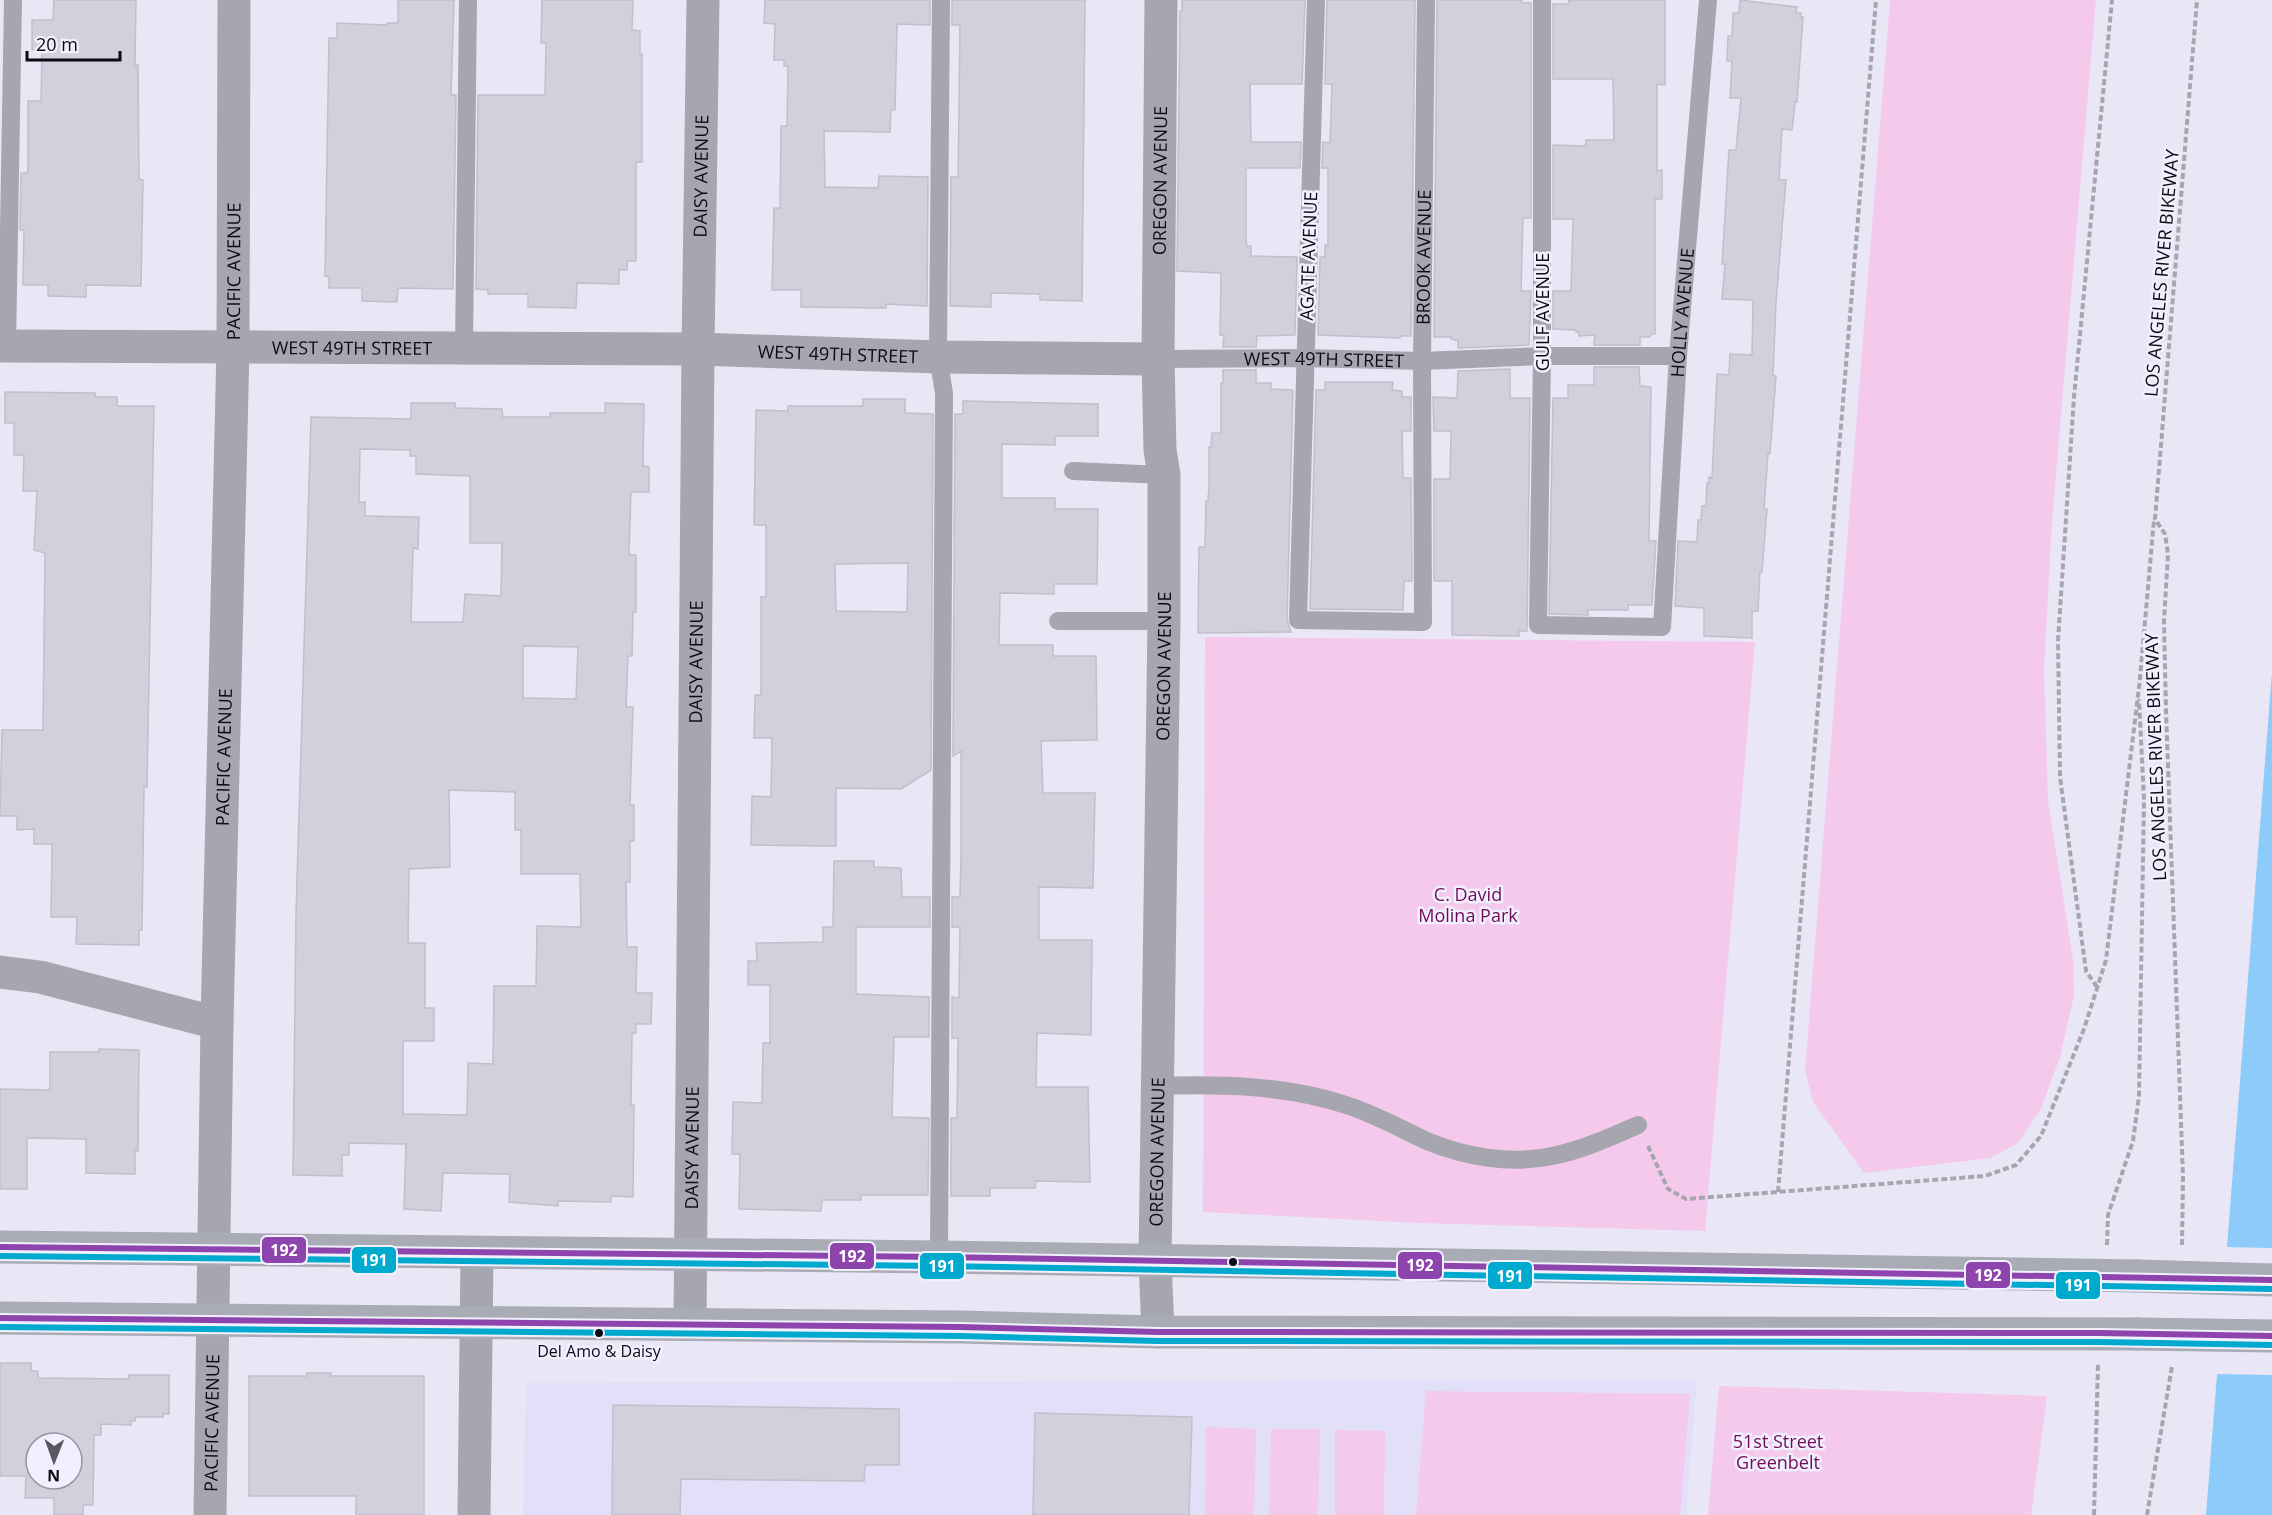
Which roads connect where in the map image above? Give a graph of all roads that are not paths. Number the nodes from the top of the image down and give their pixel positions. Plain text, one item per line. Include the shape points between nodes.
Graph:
1 (13, 0) edge
2 (234, 0) edge
3 (468, 0) edge
4 (703, 0) edge
5 (941, 0) edge
6 (1161, 0) edge
7 (1316, 0) edge
8 (1426, 0) edge
9 (1542, 0) edge
10 (1708, 0) edge
11 (3, 346) edge
12 (233, 348) junction
13 (464, 348) junction
14 (698, 349) junction
15 (1542, 356) junction
16 (1678, 356) junction
17 (938, 357) junction
18 (1304, 358) junction
19 (1158, 359) junction
20 (1422, 361) junction
21 (1073, 471) dead end
22 (1164, 475) junction
23 (1058, 621) dead end
24 (1164, 621) junction
25 (1423, 622) joint
26 (1662, 627) joint
27 (0, 972) edge
28 (217, 1023) junction
29 (1157, 1086) junction
30 (1638, 1125) road end
31 (0, 1247) edge
32 (213, 1248) junction
33 (477, 1253) junction
34 (691, 1255) junction
35 (939, 1257) junction
36 (1155, 1261) junction
37 (2272, 1280) edge
38 (0, 1318) edge
39 (212, 1319) junction
40 (477, 1322) junction
41 (690, 1324) junction
42 (1158, 1332) junction
43 (2272, 1336) edge
44 (210, 1515) edge
45 (474, 1515) edge

1 - 11 lane
2 - 12 street, PACIFIC AVENUE
3 - 13 lane
4 - 14 street, DAISY AVENUE
5 - 17 lane
6 - 19 street, OREGON AVENUE
7 - 18 lane, AGATE AVENUE
8 - 20 lane, BROOK AVENUE
9 - 15 lane, GULF AVENUE
10 - 16 lane, HOLLY AVENUE
11 - 12 street, WEST 49TH STREET
12 - 13 street, WEST 49TH STREET
12 - 28 street, PACIFIC AVENUE
13 - 14 street, WEST 49TH STREET
14 - 17 street, WEST 49TH STREET
14 - 34 street, DAISY AVENUE
15 - 16 lane, WEST 49TH STREET
15 - 20 lane, WEST 49TH STREET
15 - 26 lane, GULF AVENUE via 1538,625
16 - 26 lane, HOLLY AVENUE
17 - 19 street, WEST 49TH STREET
17 - 35 lane via 944,393
18 - 19 lane, WEST 49TH STREET
18 - 20 lane, WEST 49TH STREET
18 - 25 lane, AGATE AVENUE via 1298,620
19 - 22 street, OREGON AVENUE
20 - 25 lane, BROOK AVENUE
21 - 22 lane
22 - 24 street, OREGON AVENUE
23 - 24 lane
24 - 29 street, OREGON AVENUE
27 - 28 street via 40,977
28 - 32 street, PACIFIC AVENUE
29 - 30 lane via 1239,1085 1293,1092 1343,1104 1469,1155 1509,1159 1551,1156
29 - 36 street, OREGON AVENUE
31 - 32 main road
32 - 33 main road
32 - 39 street, PACIFIC AVENUE
33 - 34 main road
33 - 40 street
34 - 35 main road
34 - 41 street, DAISY AVENUE
35 - 36 main road
36 - 37 main road, bridge
36 - 42 street, OREGON AVENUE
38 - 39 main road
39 - 40 main road
39 - 44 street, PACIFIC AVENUE
40 - 41 main road
40 - 45 street
41 - 42 main road
42 - 43 main road, bridge

